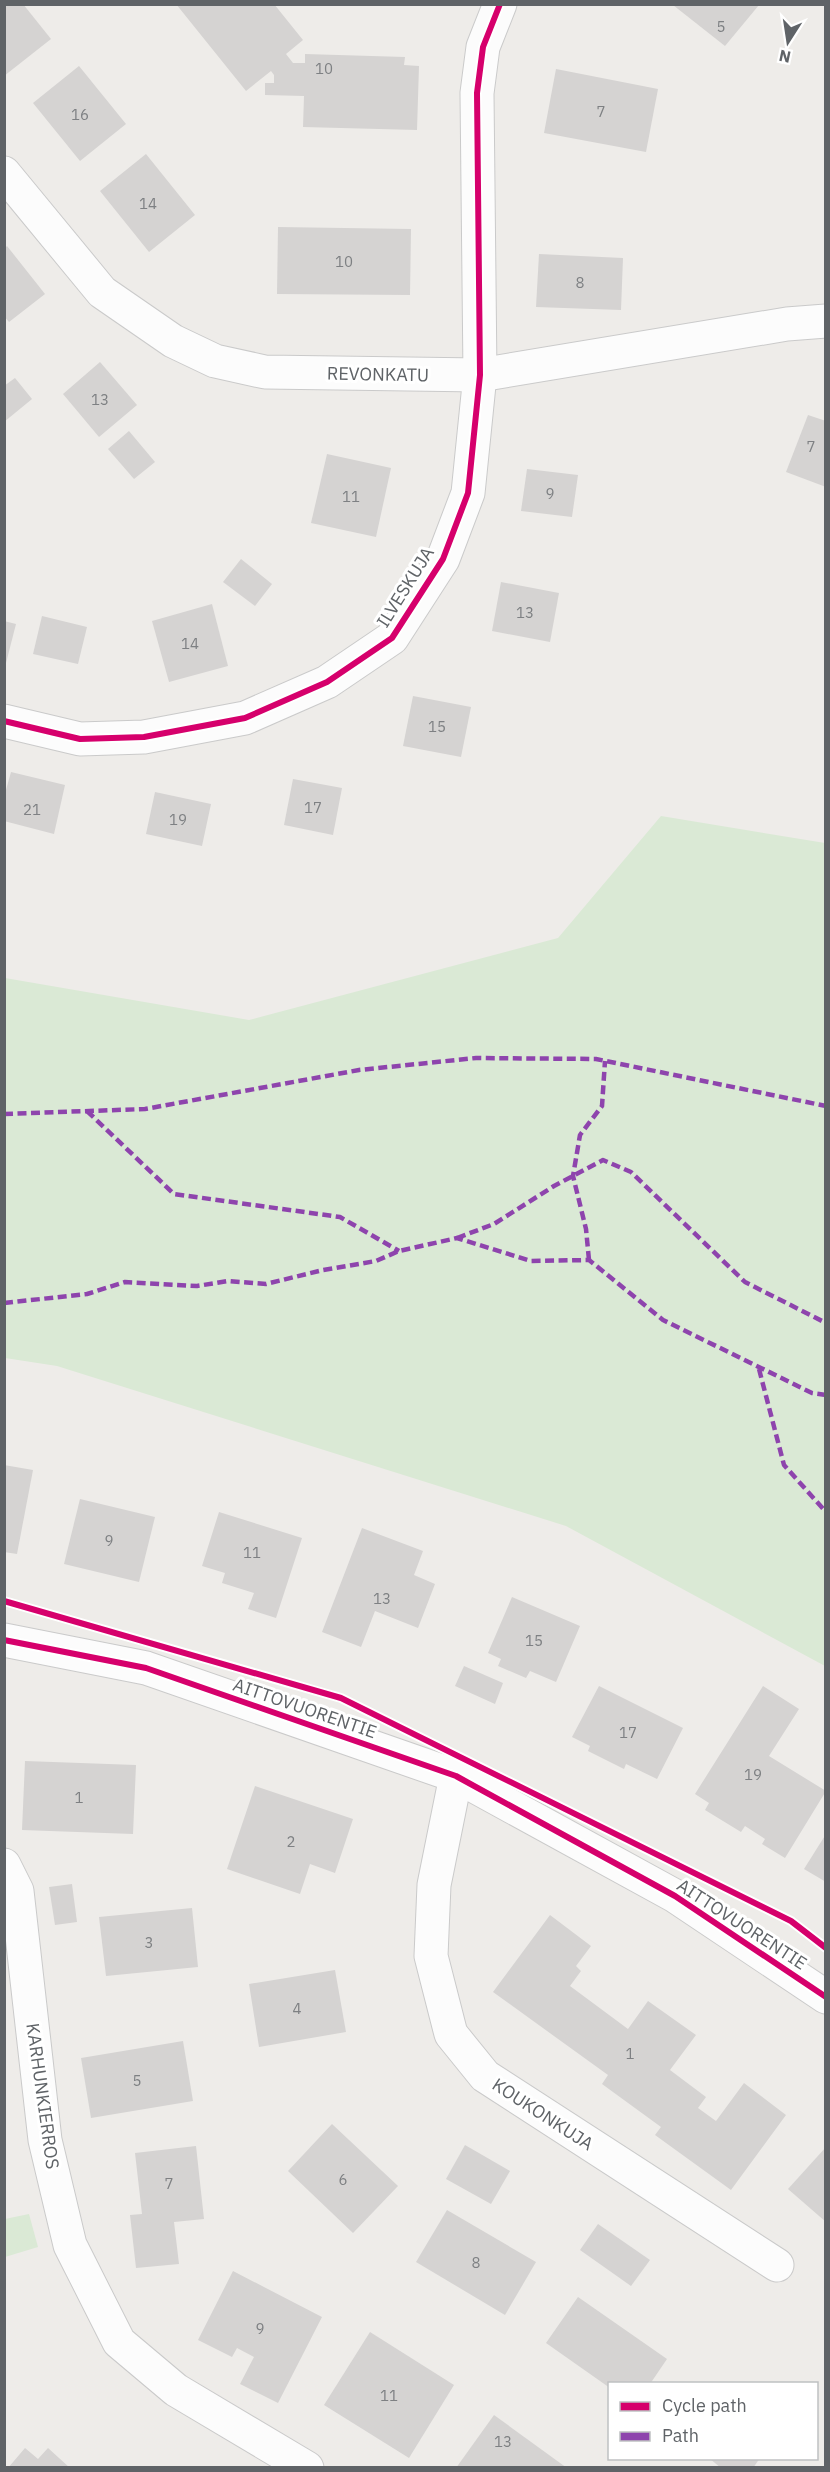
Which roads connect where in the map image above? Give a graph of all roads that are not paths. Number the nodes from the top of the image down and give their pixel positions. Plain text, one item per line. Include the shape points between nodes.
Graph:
1 (500, 4) edge
2 (4, 173) edge
3 (825, 321) edge
4 (480, 375) junction
5 (4, 721) edge
6 (4, 1640) edge
7 (456, 1776) junction
8 (4, 1865) edge
9 (825, 1997) edge
10 (777, 2265) dead end
11 (307, 2468) edge

1 - 4 street, ILVESKUJA via 483,47 477,93
2 - 4 street, REVONKATU via 102,292 173,341 215,362 265,372
3 - 4 street, REVONKATU
4 - 5 street, ILVESKUJA via 468,493 443,559 392,638 327,682 245,718 144,737 80,739
6 - 7 street, AITTOVUORENTIE via 146,1668
7 - 9 street, AITTOVUORENTIE via 675,1896
7 - 10 street, KOUKONKUJA via 434,1885 430,1956 451,2034 485,2076
8 - 11 street, KARHUNKIERROS via 17,1891 45,2140 70,2245 119,2342 176,2390

